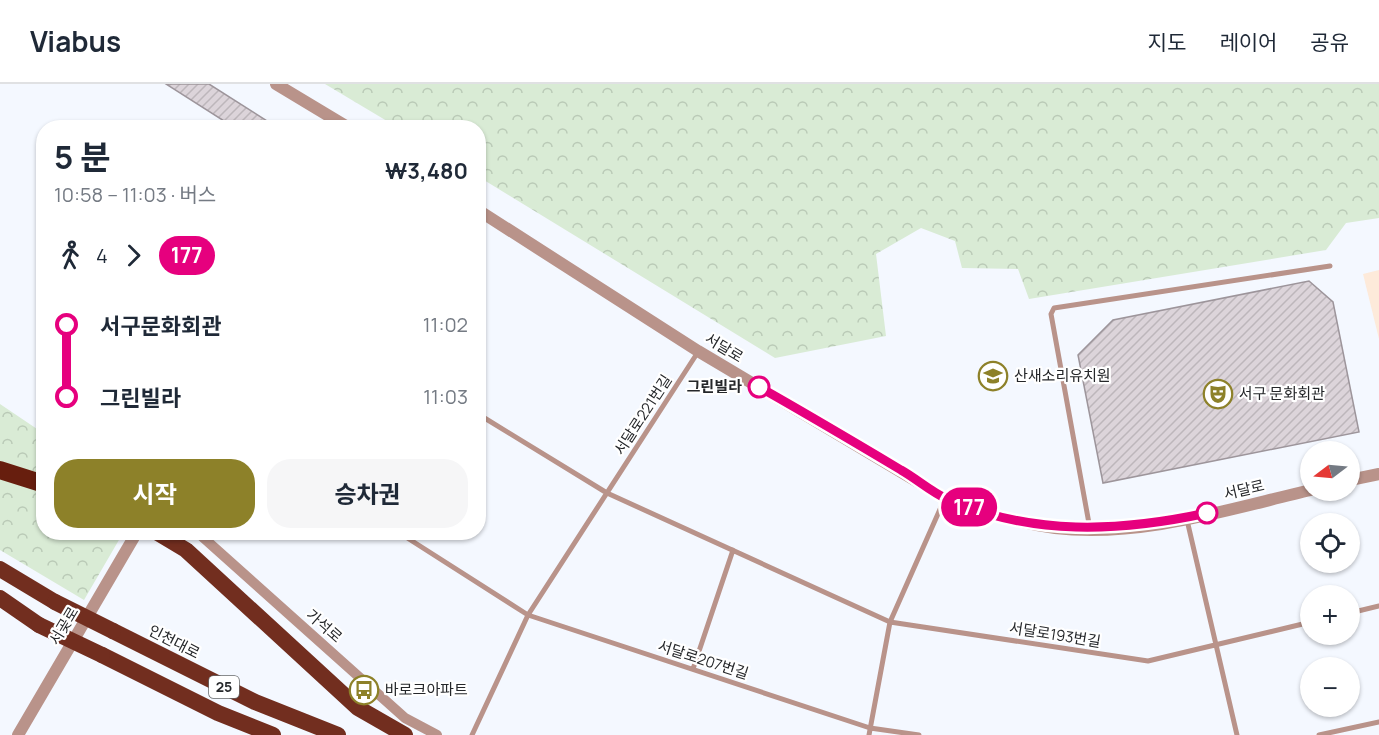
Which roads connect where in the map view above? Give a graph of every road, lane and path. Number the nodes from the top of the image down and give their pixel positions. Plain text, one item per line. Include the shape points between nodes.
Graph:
1 (276, 84) edge
2 (336, 120) edge
3 (486, 215) edge
4 (1330, 266) dead end
5 (698, 351) junction
6 (486, 419) edge
7 (0, 470) edge
8 (1379, 474) edge
9 (1360, 478) edge
10 (36, 481) edge
11 (1300, 492) edge
12 (608, 493) junction
13 (945, 498) junction
14 (1186, 518) junction
15 (1090, 529) junction
16 (132, 540) edge
17 (169, 540) edge
18 (206, 540) edge
19 (411, 540) edge
20 (733, 550) junction
21 (0, 569) edge
22 (0, 598) edge
23 (1379, 606) edge
24 (1360, 611) edge
25 (528, 615) junction
26 (890, 622) junction
27 (1300, 625) edge
28 (1216, 645) junction
29 (693, 669) junction
30 (1379, 722) edge
31 (870, 732) edge
32 (18, 735) edge
33 (273, 735) edge
34 (338, 735) edge
35 (405, 735) edge
36 (437, 735) edge
37 (472, 735) edge
38 (919, 735) edge
39 (1237, 735) edge
40 (1319, 735) edge

1 - 2 street
3 - 5 street, 서달로
4 - 15 lane via 1054,308 1051,314
5 - 12 lane, 서달로221번길
5 - 13 street, 서달로
6 - 12 lane
7 - 10 highway
8 - 9 street
11 - 14 street, 서달로
12 - 20 lane
12 - 25 lane, 서달로221번길
13 - 15 street, 서달로 via 1018,521
13 - 26 lane
14 - 15 street, 서달로
14 - 28 lane
16 - 32 street, 서곶로
17 - 35 highway via 186,550 358,708
18 - 36 street, 가석로 via 405,718
19 - 25 lane
20 - 26 lane
20 - 29 lane
21 - 34 highway, 인천대로 / 25, bridge via 55,602 255,702
22 - 33 highway, 25, bridge via 39,625 218,713
23 - 24 lane
25 - 29 lane, 서달로207번길
25 - 37 lane, 서달로221번길
26 - 28 lane, 서달로193번길 via 1148,661
26 - 31 lane
27 - 28 lane, 서달로193번길
28 - 39 lane
29 - 31 lane, 서달로207번길
30 - 40 lane
31 - 38 lane

